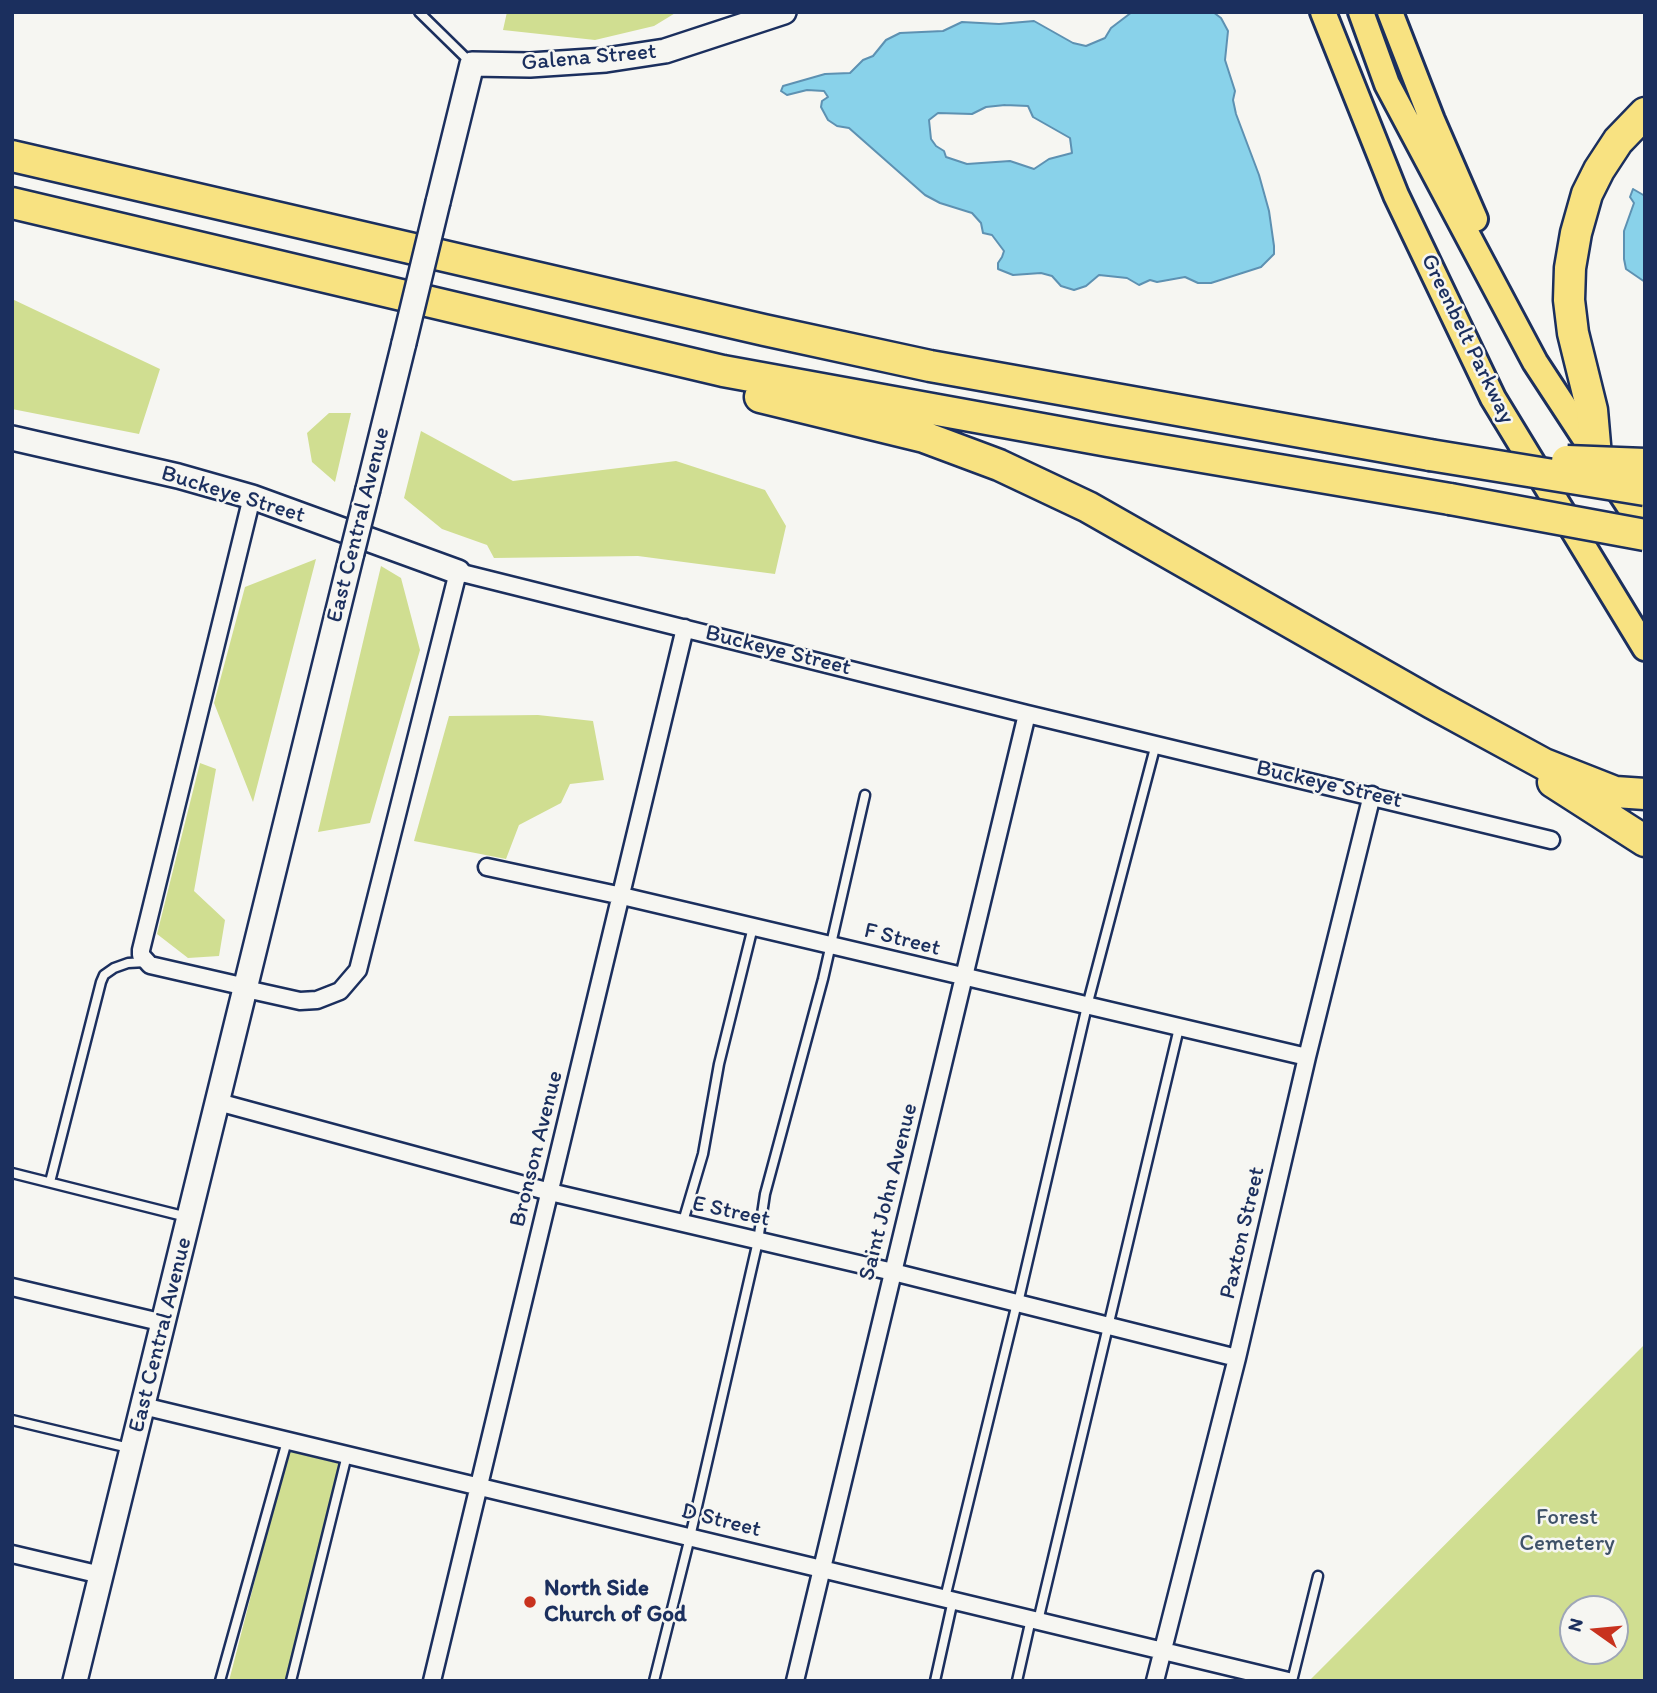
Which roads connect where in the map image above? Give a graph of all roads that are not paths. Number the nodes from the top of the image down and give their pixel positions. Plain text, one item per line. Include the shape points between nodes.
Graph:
1 (419, 12) edge
2 (784, 12) edge
3 (1323, 12) edge
4 (1361, 12) edge
5 (1390, 12) edge
6 (472, 64) junction
7 (1645, 113) edge
8 (12, 156) edge
9 (12, 203) edge
10 (1535, 362) junction
11 (723, 371) junction
12 (12, 438) edge
13 (1430, 455) junction
14 (1596, 456) junction
15 (1645, 464) edge
16 (1645, 490) edge
17 (252, 497) junction
18 (1645, 530) edge
19 (1645, 535) edge
20 (458, 572) junction
21 (685, 628) junction
22 (1645, 648) edge
23 (1432, 703) junction
24 (1027, 714) junction
25 (1156, 744) junction
26 (1645, 794) edge
27 (865, 795) dead end
28 (1372, 795) junction
29 (1551, 840) dead end
30 (1645, 841) edge
31 (486, 867) dead end
32 (622, 896) junction
33 (753, 927) junction
34 (832, 945) junction
35 (146, 962) junction
36 (964, 978) junction
37 (246, 988) junction
38 (1087, 1006) junction
39 (1180, 1028) junction
40 (1307, 1057) junction
41 (218, 1102) junction
42 (12, 1173) edge
43 (50, 1182) junction
44 (550, 1192) junction
45 (190, 1218) junction
46 (682, 1224) junction
47 (758, 1241) junction
48 (893, 1272) junction
49 (12, 1287) edge
50 (1017, 1303) junction
51 (163, 1323) junction
52 (1108, 1326) junction
53 (1237, 1358) junction
54 (143, 1406) junction
55 (12, 1420) edge
56 (287, 1441) junction
57 (133, 1449) junction
58 (347, 1455) junction
59 (479, 1487) junction
60 (690, 1537) junction
61 (12, 1553) edge
62 (822, 1569) junction
63 (102, 1575) junction
64 (1318, 1576) dead end
65 (949, 1600) junction
66 (1035, 1620) junction
67 (1163, 1650) junction
68 (75, 1681) edge
69 (220, 1681) edge
70 (291, 1681) edge
71 (432, 1681) edge
72 (654, 1681) edge
73 (795, 1681) edge
74 (934, 1681) edge
75 (1017, 1681) edge
76 (1155, 1681) edge
77 (1290, 1681) edge

1 - 6 lane
2 - 6 street, Galena Street via 666,51 606,60
3 - 22 main road, Greenbelt Parkway via 1396,195 1493,398
4 - 10 main road, Greenbelt Parkway via 1387,84
5 - 10 main road
6 - 37 street, East Central Avenue, bridge
7 - 14 highway via 1618,142 1587,194 1570,268 1573,333 1592,410
8 - 13 highway via 930,366
9 - 11 highway
10 - 14 main road, Greenbelt Parkway
11 - 19 highway, bridge
11 - 23 highway via 755,395 924,437 999,465 1088,507
12 - 17 street, Buckeye Street
13 - 15 highway, bridge
13 - 16 highway, bridge
14 - 18 main road, Greenbelt Parkway
17 - 20 street, Buckeye Street
17 - 35 street via 142,946
20 - 21 street, Buckeye Street
20 - 37 street via 358,970 340,991 317,1000 300,1001
21 - 24 street, Buckeye Street
21 - 32 street, Bronson Avenue
23 - 26 highway via 1544,764 1615,792
23 - 30 highway
24 - 25 street, Buckeye Street
24 - 36 street, Saint John Avenue
25 - 28 street, Buckeye Street
25 - 38 lane
27 - 34 lane
28 - 29 street, Buckeye Street
28 - 40 street, Paxton Street
31 - 32 street, F Street
32 - 33 street, F Street
32 - 44 street, Bronson Avenue
33 - 34 street, F Street
33 - 46 lane via 719,1064 704,1154
34 - 36 street, F Street
34 - 47 lane via 765,1194
35 - 37 street
35 - 43 lane via 119,965 104,975
36 - 38 street, F Street
36 - 48 street, Saint John Avenue
37 - 41 street, East Central Avenue
38 - 39 street, F Street
38 - 50 lane
39 - 40 street, F Street
39 - 52 lane
40 - 53 street, Paxton Street
41 - 44 street, E Street
41 - 45 street, East Central Avenue
42 - 43 lane
43 - 45 lane
44 - 46 street, E Street
44 - 59 street, Bronson Avenue
45 - 51 street, East Central Avenue
46 - 47 street, E Street
47 - 48 street, E Street
47 - 60 lane
48 - 50 street, E Street
48 - 62 street, Saint John Avenue
49 - 51 street
50 - 52 street, E Street
50 - 65 lane
51 - 54 street, East Central Avenue
52 - 53 street, E Street
52 - 66 lane
53 - 67 street, Paxton Street
54 - 56 street, D Street
54 - 57 street, East Central Avenue
55 - 57 lane
56 - 58 street, D Street
56 - 69 lane
57 - 63 street, East Central Avenue
58 - 59 street, D Street
58 - 70 lane
59 - 60 street, D Street
59 - 71 street, Bronson Avenue
60 - 62 street, D Street
60 - 72 lane
61 - 63 street
62 - 65 street, D Street
62 - 73 street, Saint John Avenue
63 - 68 street, East Central Avenue
64 - 77 lane
65 - 66 street, D Street
65 - 74 lane
66 - 67 street, D Street
66 - 75 lane
67 - 76 street, Paxton Street
67 - 77 street, D Street

